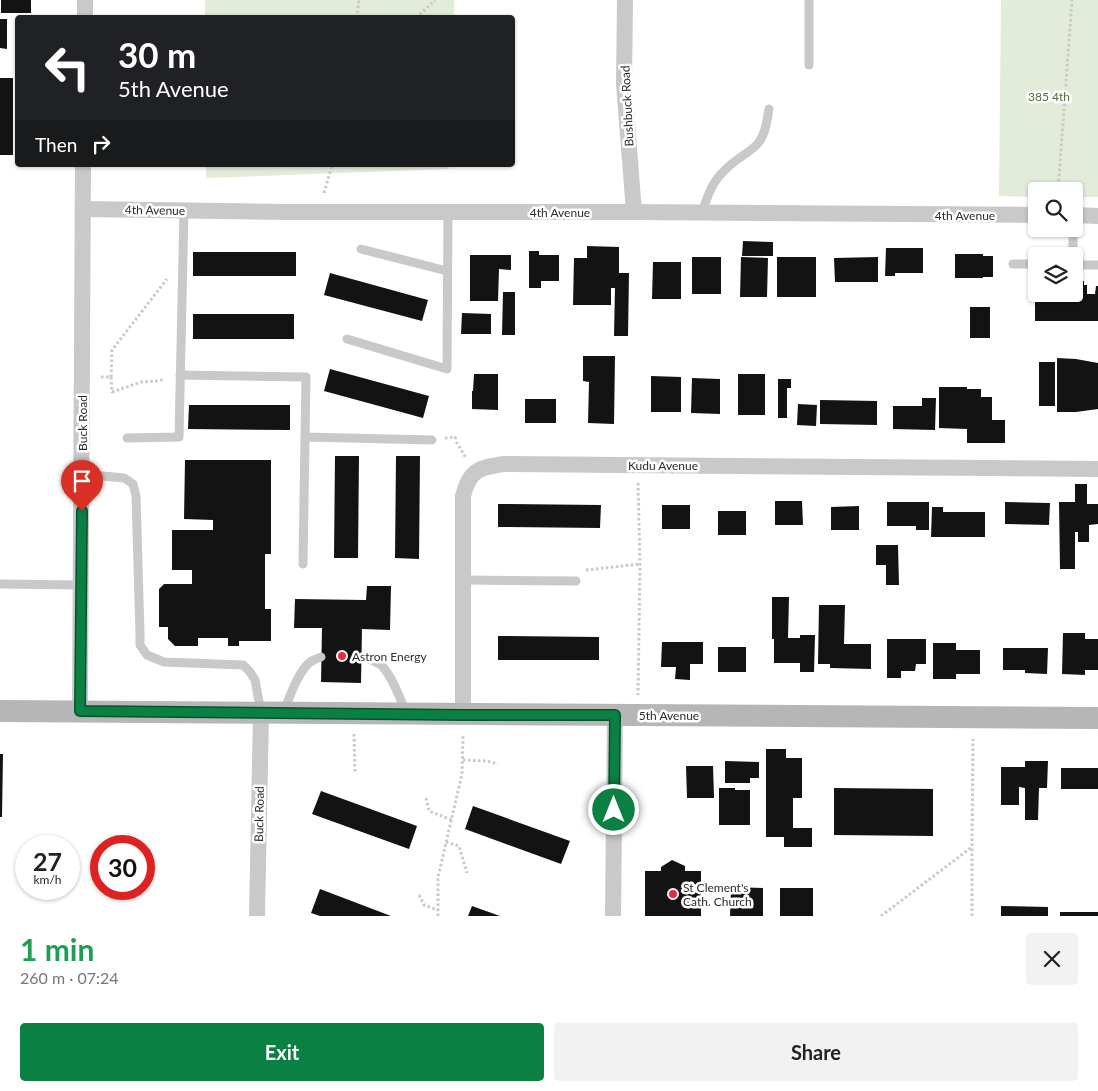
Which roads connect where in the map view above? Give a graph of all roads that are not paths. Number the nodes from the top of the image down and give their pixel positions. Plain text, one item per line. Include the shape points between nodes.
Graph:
1 (85, 0) edge
2 (625, 0) edge
3 (809, 0) edge
4 (85, 15) edge
5 (809, 65) dead end
6 (770, 109) dead end
7 (84, 167) edge
8 (83, 209) junction
9 (184, 210) junction
10 (448, 212) junction
11 (634, 212) junction
12 (702, 213) junction
13 (1028, 215) edge
14 (1083, 215) edge
15 (1098, 216) edge
16 (361, 249) dead end
17 (1014, 264) dead end
18 (1028, 264) edge
19 (1083, 264) edge
20 (1098, 264) edge
21 (447, 271) junction
22 (347, 339) dead end
23 (180, 375) junction
24 (305, 437) junction
25 (127, 438) dead end
26 (432, 440) road end
27 (1098, 469) edge
28 (82, 474) junction
29 (303, 564) dead end
30 (464, 580) junction
31 (576, 581) road end
32 (0, 584) edge
33 (81, 585) junction
34 (321, 657) dead end
35 (362, 657) dead end
36 (80, 711) junction
37 (0, 712) edge
38 (272, 713) junction
39 (407, 714) junction
40 (463, 715) junction
41 (615, 715) junction
42 (1098, 718) edge
43 (256, 916) edge
44 (613, 916) edge

1 - 4 street
2 - 11 street, Bushbuck Road via 624,84
3 - 5 lane
6 - 12 lane via 759,142 713,183
7 - 8 street, Buck Road
8 - 9 street, 4th Avenue
8 - 28 street, Buck Road
9 - 10 street, 4th Avenue
9 - 23 lane
10 - 11 street, 4th Avenue
10 - 21 lane
11 - 12 street, 4th Avenue
12 - 13 street, 4th Avenue
14 - 15 street
16 - 21 lane
17 - 18 lane
19 - 20 lane
21 - 22 lane via 447,369
23 - 24 lane via 306,377
23 - 25 lane via 179,437
24 - 26 lane
24 - 29 lane
27 - 30 street, Kudu Avenue via 490,466 476,471 467,482 464,496
28 - 33 street, Buck Road
28 - 38 lane via 124,478 133,484 140,645 147,655 164,662 243,665 255,680
30 - 31 lane
30 - 40 street
32 - 33 lane
33 - 36 street, Buck Road
34 - 38 lane via 305,667
35 - 39 lane via 382,666
36 - 37 main road, 5th Avenue
36 - 38 main road, 5th Avenue
38 - 39 main road, 5th Avenue
38 - 43 street, Buck Road
39 - 40 main road, 5th Avenue
40 - 41 main road, 5th Avenue
41 - 42 main road, 5th Avenue
41 - 44 street

